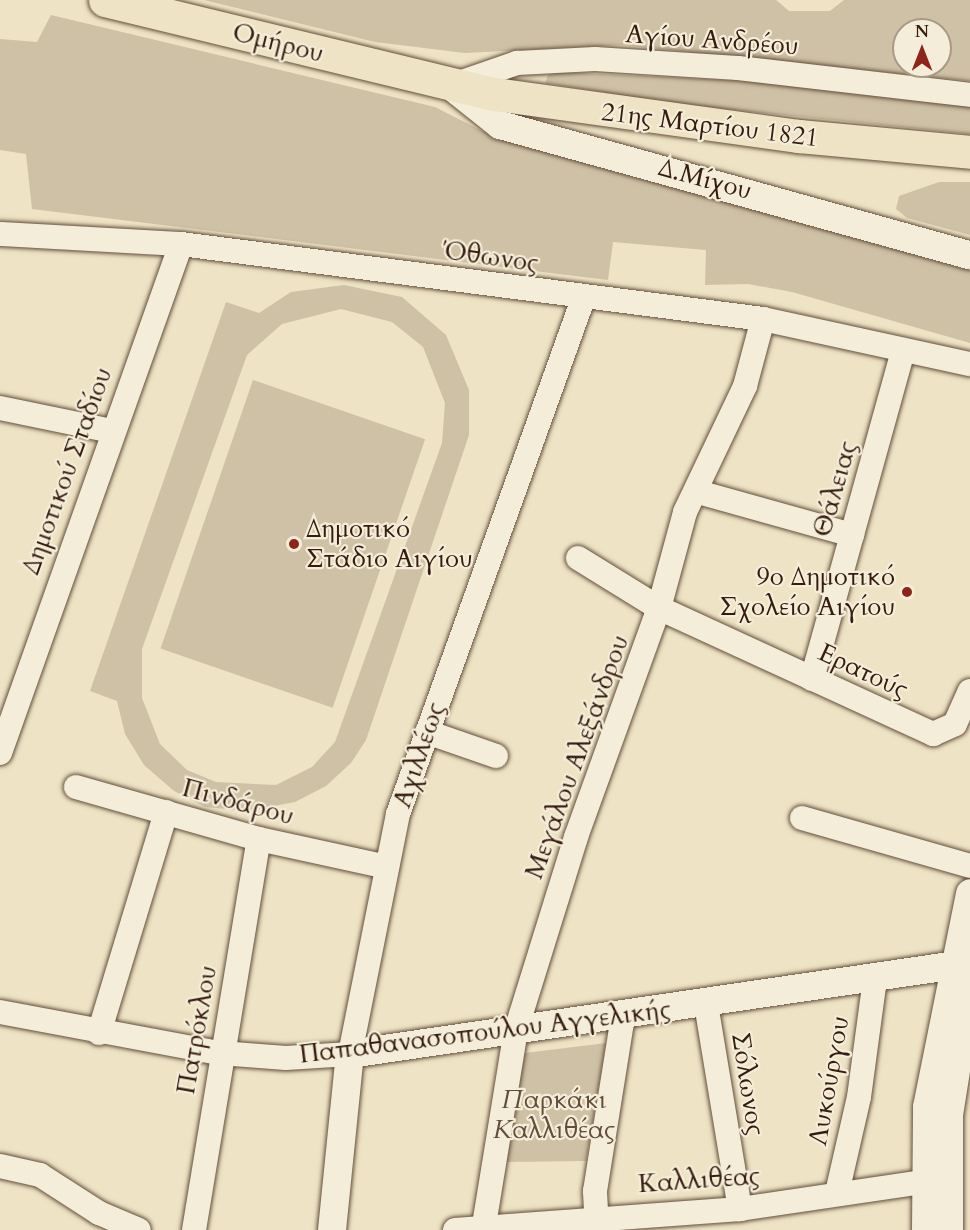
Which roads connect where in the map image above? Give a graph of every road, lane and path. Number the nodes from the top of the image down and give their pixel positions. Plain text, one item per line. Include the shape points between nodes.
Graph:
1 (105, 0) edge
2 (451, 86) junction
3 (970, 94) edge
4 (970, 152) edge
5 (0, 234) edge
6 (181, 244) junction
7 (970, 255) edge
8 (583, 299) junction
9 (763, 319) junction
10 (903, 350) junction
11 (970, 364) edge
12 (0, 408) edge
13 (112, 431) junction
14 (698, 492) junction
15 (852, 535) junction
16 (578, 558) dead end
17 (659, 608) junction
18 (812, 679) junction
19 (970, 691) edge
20 (427, 732) junction
21 (0, 753) edge
22 (496, 756) dead end
23 (76, 787) dead end
24 (165, 812) junction
25 (802, 818) dead end
26 (259, 839) junction
27 (970, 866) edge
28 (387, 867) junction
29 (970, 893) edge
30 (964, 971) edge
31 (875, 978) junction
32 (706, 1004) junction
33 (0, 1012) edge
34 (623, 1016) junction
35 (516, 1030) junction
36 (99, 1033) junction
37 (220, 1053) junction
38 (350, 1054) junction
39 (0, 1166) edge
40 (935, 1181) junction
41 (837, 1193) junction
42 (740, 1209) junction
43 (596, 1223) edge
44 (484, 1225) junction
45 (139, 1230) edge
46 (194, 1230) edge
47 (332, 1230) edge
48 (455, 1230) edge
49 (926, 1230) edge
50 (949, 1230) edge

1 - 2 main road, Ομήρου
2 - 3 street, Αγίου Ανδρέου via 517,63 595,60 738,68
2 - 4 main road, 21ης Μαρτίου 1821 via 585,110
2 - 7 street, Δ.Μίχου via 500,125
5 - 6 street, Όθωνος
6 - 8 street, Όθωνος
6 - 13 street, Δημοτικού Σταδίου
8 - 9 street, Όθωνος
8 - 20 street, Αχιλλέως
9 - 10 street, Όθωνος
9 - 14 street, Μεγάλου Αλεξάνδρου via 745,386
10 - 11 street, Όθωνος
10 - 15 street, Θάλειας
12 - 13 street
13 - 21 street, Δημοτικού Σταδίου
14 - 15 street
14 - 17 street, Μεγάλου Αλεξάνδρου via 685,512
15 - 18 street, Θάλειας
16 - 17 street, Ερατούς
17 - 18 street, Ερατούς
17 - 35 street, Μεγάλου Αλεξάνδρου via 576,837
18 - 19 street, Ερατούς via 917,729 945,732
20 - 22 street
20 - 28 street, Αχιλλέως via 398,814
23 - 24 street, Πινδάρου
24 - 26 street, Πινδάρου
24 - 36 street
25 - 27 street
26 - 28 street, Πινδάρου
26 - 37 street, Πατρόκλου
28 - 38 street, Αχιλλέως
29 - 30 street
30 - 31 street, Παπαθανασοπούλου Αγγελικής
30 - 40 street via 927,1107
31 - 32 street, Παπαθανασοπούλου Αγγελικής
31 - 41 street, Λυκούργου via 859,1097
32 - 34 street, Παπαθανασοπούλου Αγγελικής
32 - 42 street, Σόλωνος
33 - 36 street, Παπαθανασοπούλου Αγγελικής
34 - 35 street, Παπαθανασοπούλου Αγγελικής
34 - 43 street
35 - 38 street, Παπαθανασοπούλου Αγγελικής
35 - 44 street, Μεγάλου Αλεξάνδρου
36 - 37 street, Παπαθανασοπούλου Αγγελικής
37 - 38 street, Παπαθανασοπούλου Αγγελικής via 286,1058
37 - 46 street, Πατρόκλου
38 - 47 street, Αχιλλέως
39 - 45 street via 40,1175 99,1213
40 - 41 street, Καλλιθέας
40 - 49 street
40 - 50 street
41 - 42 street, Καλλιθέας
42 - 43 street, Καλλιθέας
43 - 44 street, Καλλιθέας
44 - 48 street, Καλλιθέας

